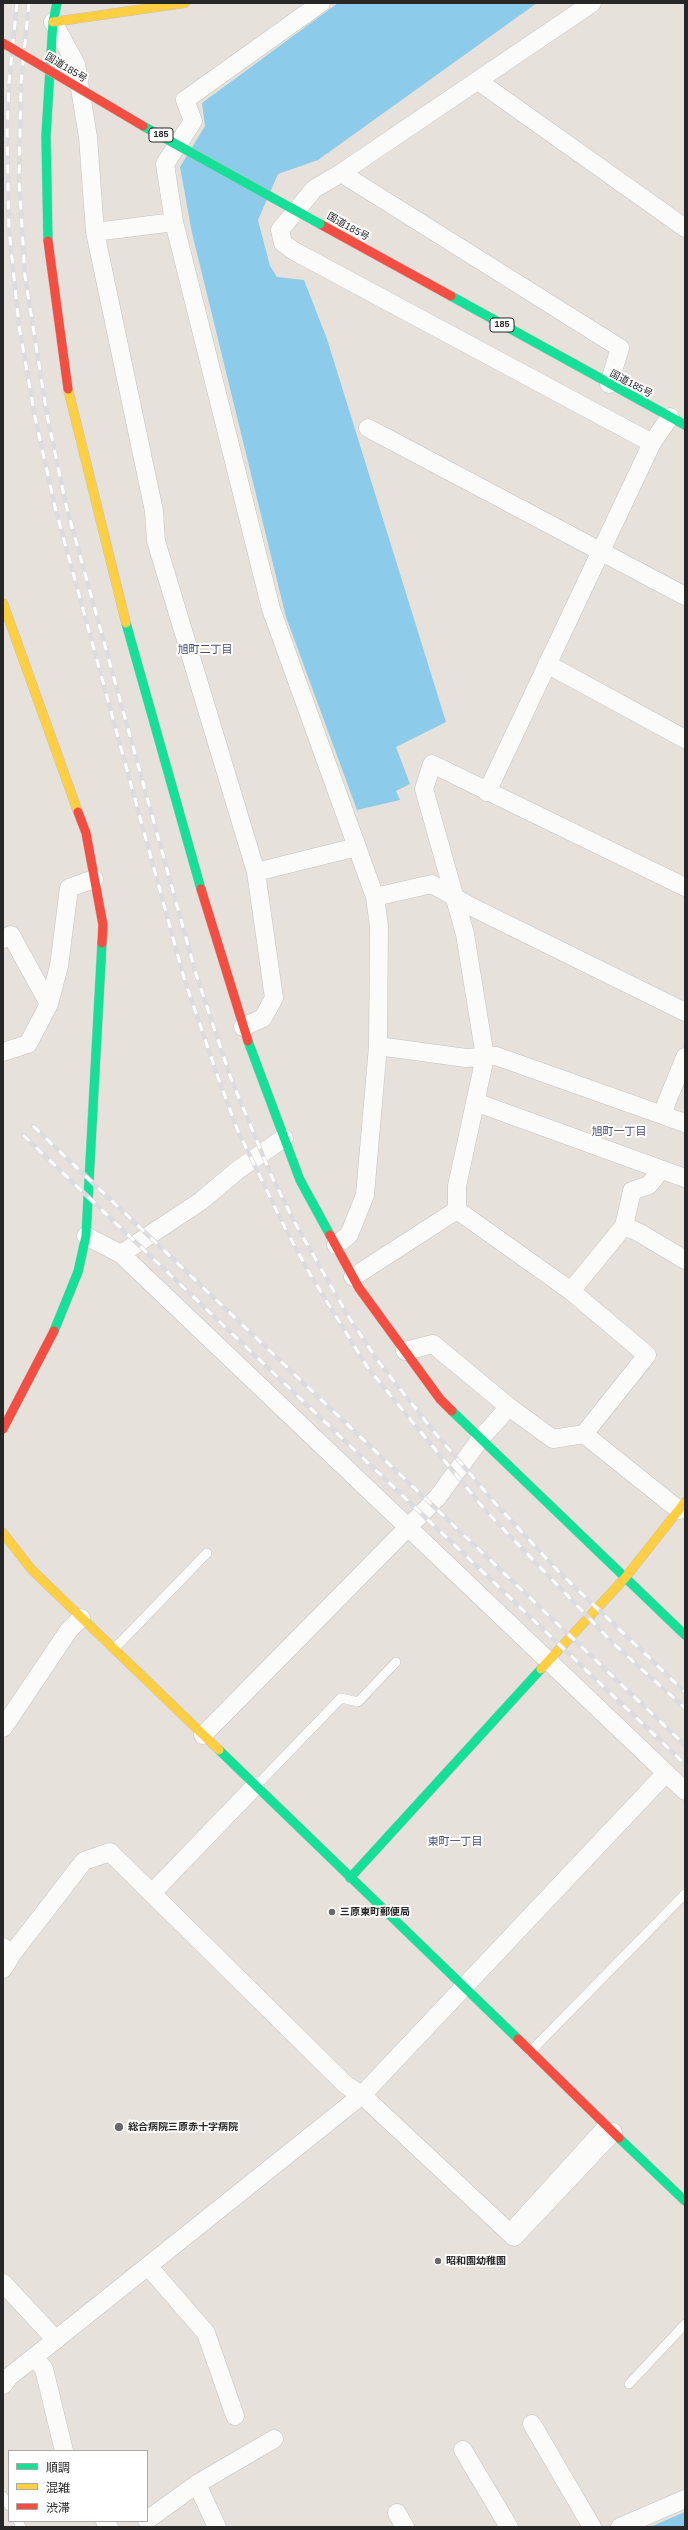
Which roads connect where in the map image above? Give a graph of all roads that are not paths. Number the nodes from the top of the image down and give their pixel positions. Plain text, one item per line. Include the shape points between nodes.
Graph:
1 (57, 3) edge
2 (179, 3) edge
3 (321, 3) edge
4 (592, 3) edge
5 (53, 22) junction
6 (3, 44) edge
7 (478, 81) junction
8 (341, 173) junction
9 (174, 222) junction
10 (685, 228) edge
11 (95, 232) junction
12 (609, 384) junction
13 (678, 421) edge
14 (368, 428) dead end
15 (652, 443) junction
16 (601, 550) junction
17 (685, 596) edge
18 (3, 603) edge
19 (5, 614) edge
20 (547, 664) junction
21 (685, 739) edge
22 (487, 792) junction
23 (357, 847) junction
24 (256, 872) junction
25 (94, 879) junction
26 (685, 887) edge
27 (454, 895) junction
28 (375, 897) junction
29 (3, 939) edge
30 (49, 1004) junction
31 (685, 1012) edge
32 (243, 1027) junction
33 (378, 1046) junction
34 (3, 1052) edge
35 (484, 1057) junction
36 (685, 1057) edge
37 (475, 1102) junction
38 (662, 1114) junction
39 (685, 1123) edge
40 (284, 1138) junction
41 (661, 1170) junction
42 (685, 1178) edge
43 (457, 1210) junction
44 (624, 1226) junction
45 (86, 1236) junction
46 (336, 1245) junction
47 (121, 1254) junction
48 (685, 1260) edge
49 (353, 1277) junction
50 (571, 1291) junction
51 (405, 1351) junction
52 (509, 1407) junction
53 (3, 1430) edge
54 (584, 1434) junction
55 (481, 1438) junction
56 (682, 1506) edge
57 (409, 1528) junction
58 (3, 1533) edge
59 (207, 1553) dead end
60 (624, 1578) junction
61 (82, 1618) junction
62 (685, 1635) edge
63 (114, 1649) junction
64 (396, 1662) dead end
65 (550, 1662) junction
66 (3, 1728) edge
67 (203, 1735) junction
68 (666, 1773) junction
69 (255, 1786) junction
70 (685, 1791) edge
71 (350, 1878) junction
72 (152, 1893) junction
73 (685, 1894) edge
74 (6, 1956) edge
75 (464, 1988) junction
76 (530, 2052) junction
77 (362, 2095) junction
78 (608, 2127) junction
79 (684, 2198) edge
80 (148, 2266) junction
81 (3, 2283) edge
82 (685, 2324) edge
83 (56, 2340) junction
84 (34, 2357) junction
85 (629, 2384) dead end
86 (3, 2385) edge
87 (235, 2416) dead end
88 (532, 2424) dead end
89 (274, 2439) dead end
90 (64, 2450) edge
91 (463, 2450) dead end
92 (197, 2484) junction
93 (685, 2499) edge
94 (148, 2520) edge
95 (217, 2527) edge
96 (509, 2527) edge
97 (592, 2527) edge
98 (620, 2527) edge

1 - 5 main road
2 - 5 main road
3 - 9 street via 186,100 193,121 165,164
4 - 7 street
5 - 11 street via 76,64 88,137
5 - 32 main road via 46,135 48,249 66,382 132,645
6 - 12 main road, 国道185号 / 185, bridge via 110,108
7 - 8 street
7 - 10 street
8 - 12 street via 620,348
8 - 15 street via 314,189 280,230 283,243
9 - 11 street
9 - 23 street via 271,610
11 - 24 street via 154,511 156,541
12 - 13 main road, 国道185号 / 185
13 - 15 street
14 - 16 street
15 - 16 street
16 - 17 street
16 - 20 street
18 - 19 main road
19 - 25 main road via 86,833
20 - 21 street
20 - 22 street
22 - 26 street
22 - 27 street via 432,764 424,789
23 - 24 street
23 - 28 street
24 - 32 street via 274,998 263,1018
25 - 30 street via 69,888 59,966
25 - 45 main road via 103,925
27 - 28 street via 432,884
27 - 31 street via 468,905
27 - 35 street via 464,934
28 - 33 street via 379,926
29 - 30 street via 11,935
30 - 34 street via 28,1044
32 - 40 main road
33 - 35 street via 466,1058
33 - 46 street via 365,1195 348,1235
35 - 37 street
35 - 38 street via 496,1056
36 - 38 street
37 - 41 street
37 - 43 street via 457,1186
38 - 39 street
40 - 46 main road via 300,1180
40 - 47 street via 239,1169 201,1201
41 - 42 street
41 - 44 street via 649,1185 632,1191
43 - 49 street
43 - 50 street
44 - 48 street
44 - 50 street
45 - 47 street
45 - 53 main road via 78,1272 60,1320
46 - 49 main road
47 - 57 street
49 - 51 main road
50 - 54 street via 647,1355
51 - 52 street via 433,1344
51 - 55 main road via 440,1399
52 - 54 street via 553,1438
52 - 55 street
54 - 56 street
55 - 57 street via 437,1498
55 - 60 main road
56 - 60 main road
57 - 65 street
57 - 67 street
58 - 61 main road via 32,1570
59 - 63 lane
60 - 62 main road
60 - 65 main road
61 - 63 main road
61 - 66 street via 70,1630
63 - 67 main road
64 - 69 lane via 358,1702 341,1698
65 - 68 street
65 - 71 main road
67 - 69 main road
68 - 70 street
68 - 75 street
69 - 71 main road
69 - 72 street
71 - 75 main road
72 - 74 street via 110,1852 84,1861
72 - 77 street via 346,2085
73 - 76 lane
75 - 76 main road
75 - 77 street
76 - 78 main road
77 - 78 street via 514,2237
77 - 80 street
78 - 79 main road
80 - 83 street
80 - 87 street via 206,2333
81 - 83 street
82 - 85 lane
83 - 84 street
84 - 86 street
84 - 90 street via 44,2369
88 - 97 street
89 - 92 street
91 - 96 street
92 - 94 street
92 - 95 street
93 - 98 street

